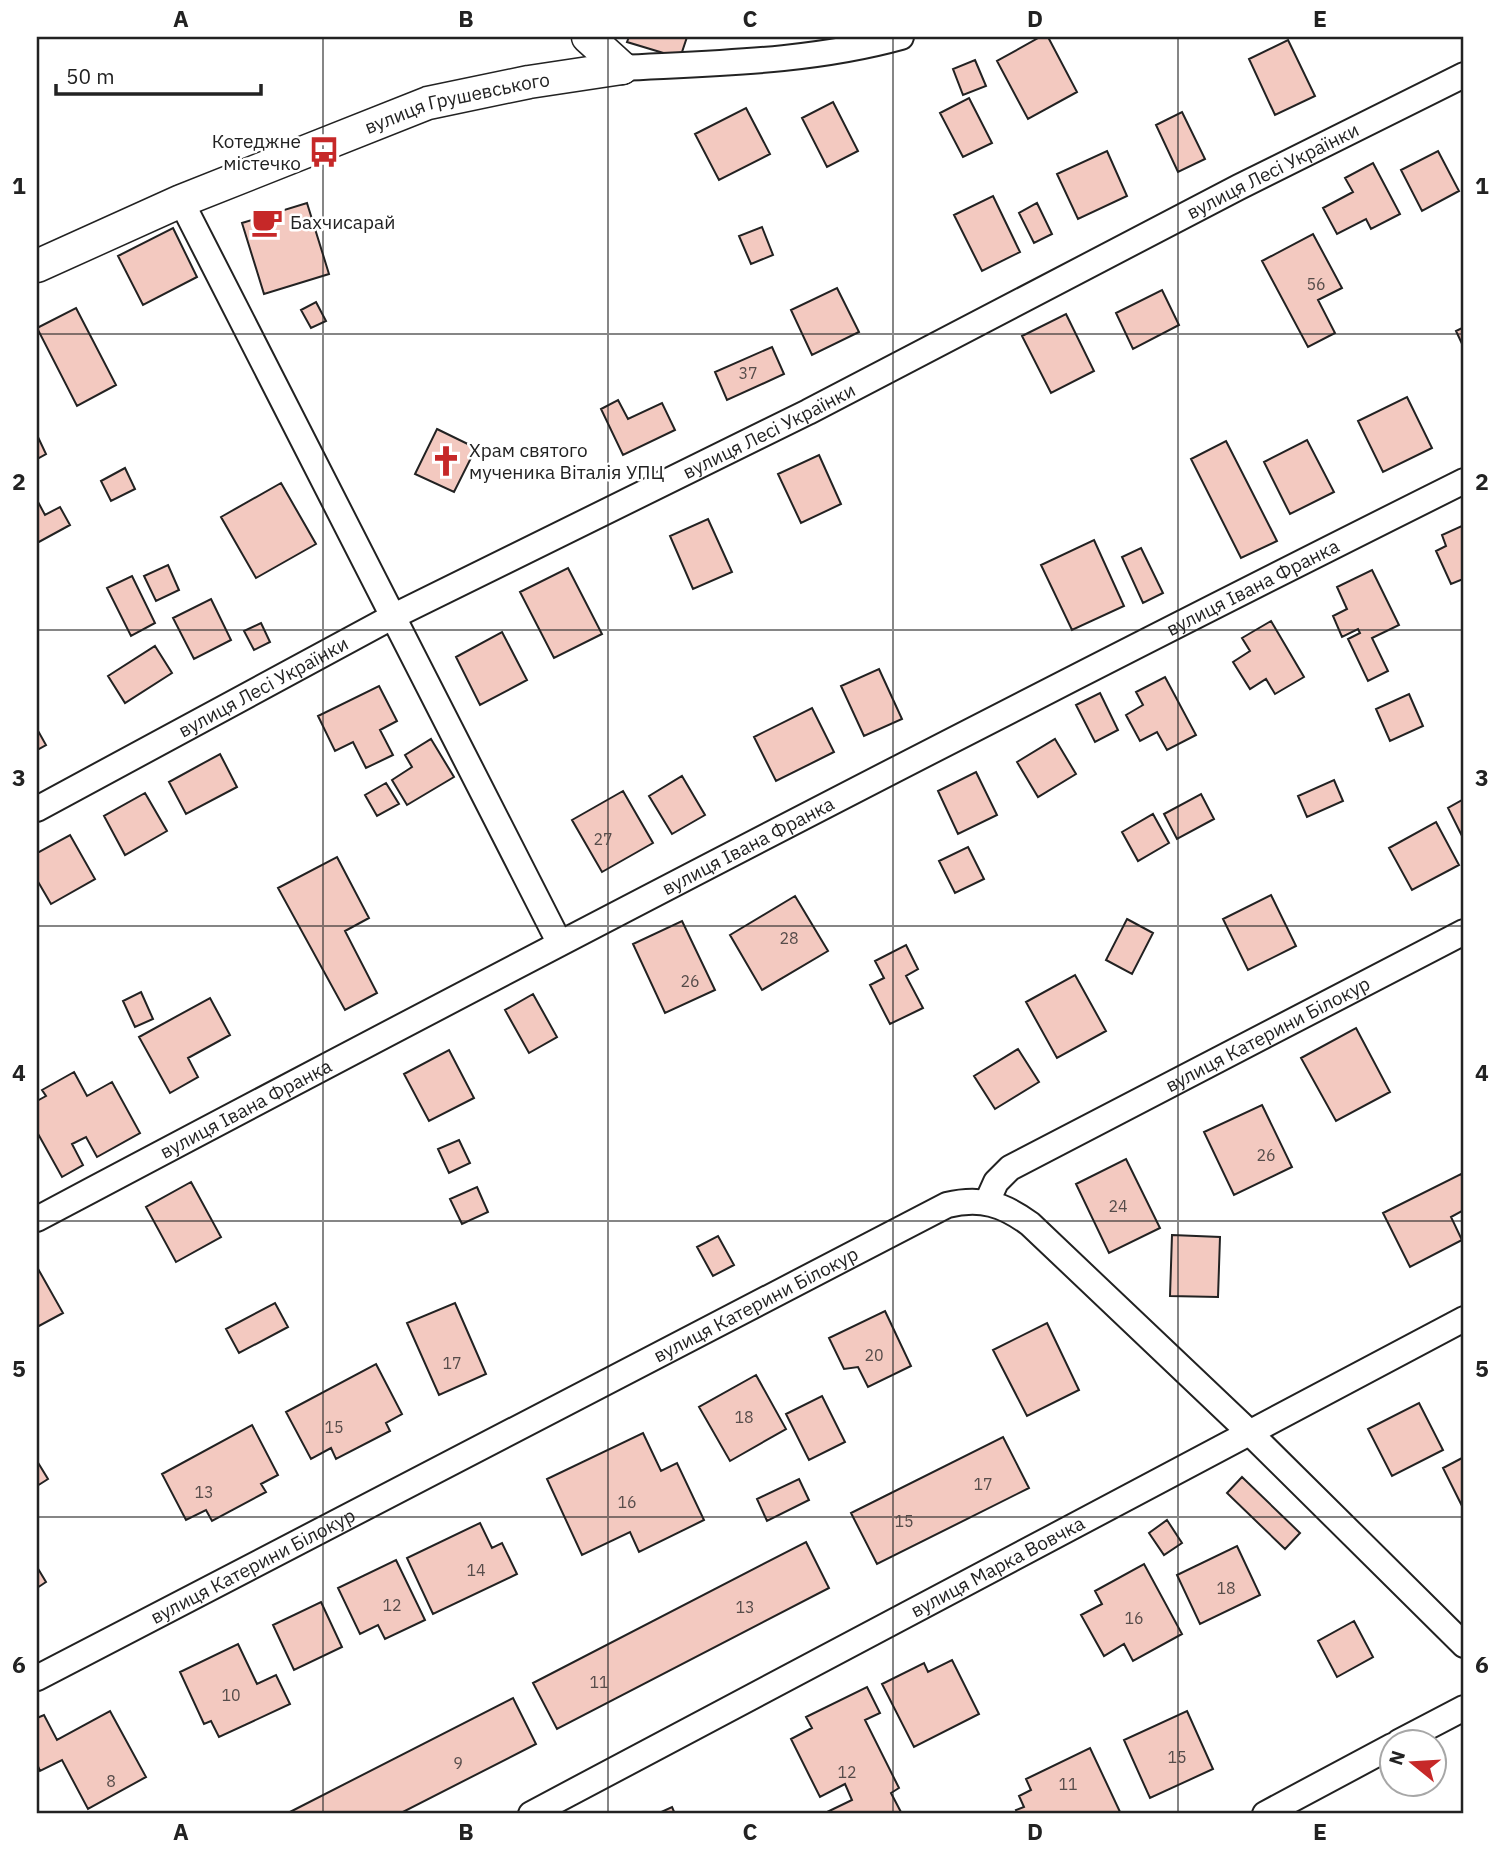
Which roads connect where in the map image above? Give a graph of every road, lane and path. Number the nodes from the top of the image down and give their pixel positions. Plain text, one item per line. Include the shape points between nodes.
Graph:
1 (588, 37) edge
2 (901, 37) edge
3 (622, 68) junction
4 (1464, 75) edge
5 (181, 201) junction
6 (37, 266) edge
7 (1464, 481) edge
8 (392, 617) junction
9 (37, 809) edge
10 (1464, 932) edge
11 (559, 942) junction
12 (987, 1202) junction
13 (37, 1219) edge
14 (1464, 1319) edge
15 (1249, 1432) junction
16 (1464, 1645) edge
17 (37, 1678) edge
18 (1464, 1708) edge
19 (1426, 1728) edge
20 (1378, 1753) edge
21 (531, 1814) edge
22 (1265, 1814) edge

1 - 3 street
2 - 3 street, вулиця Грушевського via 759,60
3 - 5 street, вулиця Грушевського via 428,103
4 - 8 street, вулиця Лесі Українки via 808,412
5 - 6 street, вулиця Грушевського
5 - 8 street
7 - 11 street, вулиця Івана Франка via 1152,636
8 - 9 street, вулиця Лесі Українки
8 - 11 street
10 - 12 street, вулиця Катерини Білокур via 1010,1168 996,1182
11 - 13 street, вулиця Івана Франка
12 - 15 street via 1008,1208 1030,1224
12 - 17 street, вулиця Катерини Білокур via 947,1205
14 - 15 street, вулиця Марка Вовчка
15 - 16 street
15 - 21 street, вулиця Марка Вовчка
18 - 19 street
20 - 22 street

